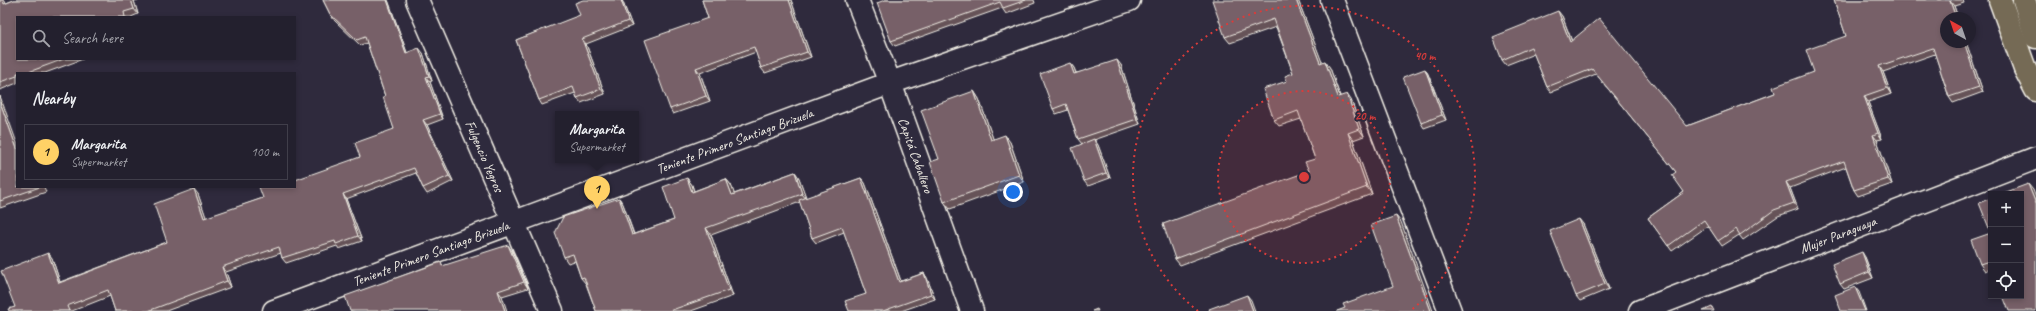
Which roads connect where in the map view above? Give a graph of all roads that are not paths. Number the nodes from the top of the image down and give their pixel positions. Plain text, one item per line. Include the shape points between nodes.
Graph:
1 (417, 0) edge
2 (857, 0) edge
3 (1129, 0) edge
4 (1332, 0) edge
5 (2000, 0) edge
6 (2024, 0) edge
7 (2036, 37) edge
8 (890, 83) junction
9 (2036, 90) edge
10 (2036, 158) edge
11 (514, 224) junction
12 (274, 311) edge
13 (552, 311) edge
14 (972, 311) edge
15 (1450, 311) edge
16 (1640, 311) edge

1 - 11 street, Fulgencio Yegros
2 - 8 street, Capitá Caballero
3 - 8 street, Teniente Primero Santiago Brizuela
4 - 15 street
5 - 9 main road via 2025,69
6 - 7 main road
8 - 11 street, Teniente Primero Santiago Brizuela
8 - 14 street, Capitá Caballero
10 - 16 street, Mujer Paraguaya
11 - 12 street, Teniente Primero Santiago Brizuela
11 - 13 street, Fulgencio Yegros

